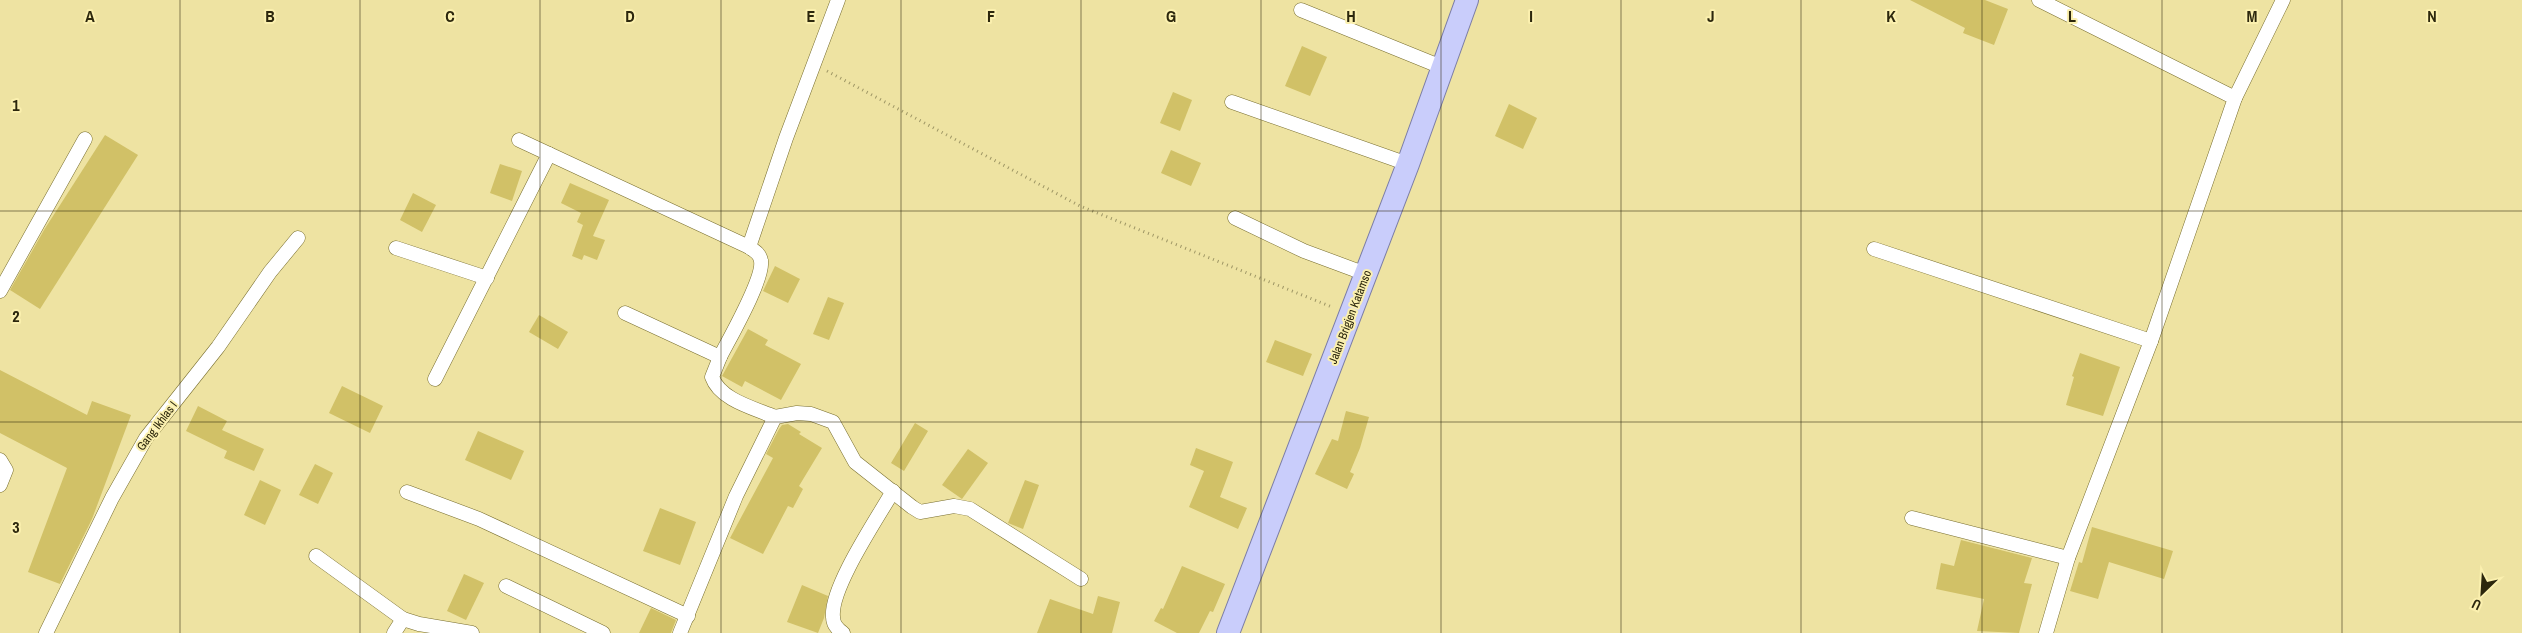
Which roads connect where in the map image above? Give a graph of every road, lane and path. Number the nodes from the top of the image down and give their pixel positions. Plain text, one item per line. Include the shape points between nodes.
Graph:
1 (838, 0) edge
2 (1467, 0) edge
3 (2038, 0) edge
4 (2278, 2) edge
5 (1300, 10) dead end
6 (813, 64) junction
7 (1444, 68) junction
8 (2235, 98) junction
9 (1232, 102) dead end
10 (85, 139) dead end
11 (519, 140) dead end
12 (549, 154) junction
13 (1408, 164) junction
14 (1235, 218) dead end
15 (298, 238) dead end
16 (750, 247) junction
17 (396, 248) dead end
18 (1874, 249) dead end
19 (1366, 274) junction
20 (487, 278) junction
21 (0, 291) edge
22 (625, 313) dead end
23 (1351, 314) junction
24 (2151, 341) junction
25 (720, 357) junction
26 (435, 379) dead end
27 (774, 417) junction
28 (0, 460) edge
29 (0, 485) edge
30 (407, 492) dead end
31 (893, 492) junction
32 (1912, 518) dead end
33 (316, 556) dead end
34 (2068, 558) junction
35 (1081, 579) dead end
36 (506, 586) dead end
37 (688, 616) junction
38 (403, 619) junction
39 (46, 633) edge
40 (394, 633) edge
41 (472, 633) edge
42 (603, 633) edge
43 (680, 633) edge
44 (843, 633) edge
45 (1228, 633) edge
46 (2046, 633) edge

1 - 6 street
2 - 7 main road, Jalan Brigjen Katamso
3 - 8 street
4 - 8 street
5 - 7 street
6 - 16 street
6 - 23 path via 1080,206
7 - 13 main road, Jalan Brigjen Katamso
8 - 24 street
9 - 13 street
10 - 21 street
11 - 12 street
12 - 16 street
12 - 20 street
13 - 19 main road, Jalan Brigjen Katamso
14 - 19 street via 1304,251
15 - 39 street, Gang Ikhlas I via 146,438 112,498
16 - 25 street via 758,254 762,269
17 - 20 street
18 - 24 street
19 - 23 main road, Jalan Brigjen Katamso
20 - 26 street
22 - 25 street
23 - 45 main road, Jalan Brigjen Katamso
24 - 34 street
25 - 27 street via 712,377 714,385 729,397
27 - 31 street via 811,414 833,422 855,462
27 - 37 street via 736,496
28 - 29 street via 6,470
30 - 37 street via 479,519
31 - 35 street via 920,512 954,506 970,509
31 - 44 street via 840,586 833,619 837,629
32 - 34 street
33 - 38 street
34 - 46 street
36 - 42 street
37 - 43 street
38 - 40 street
38 - 41 street

